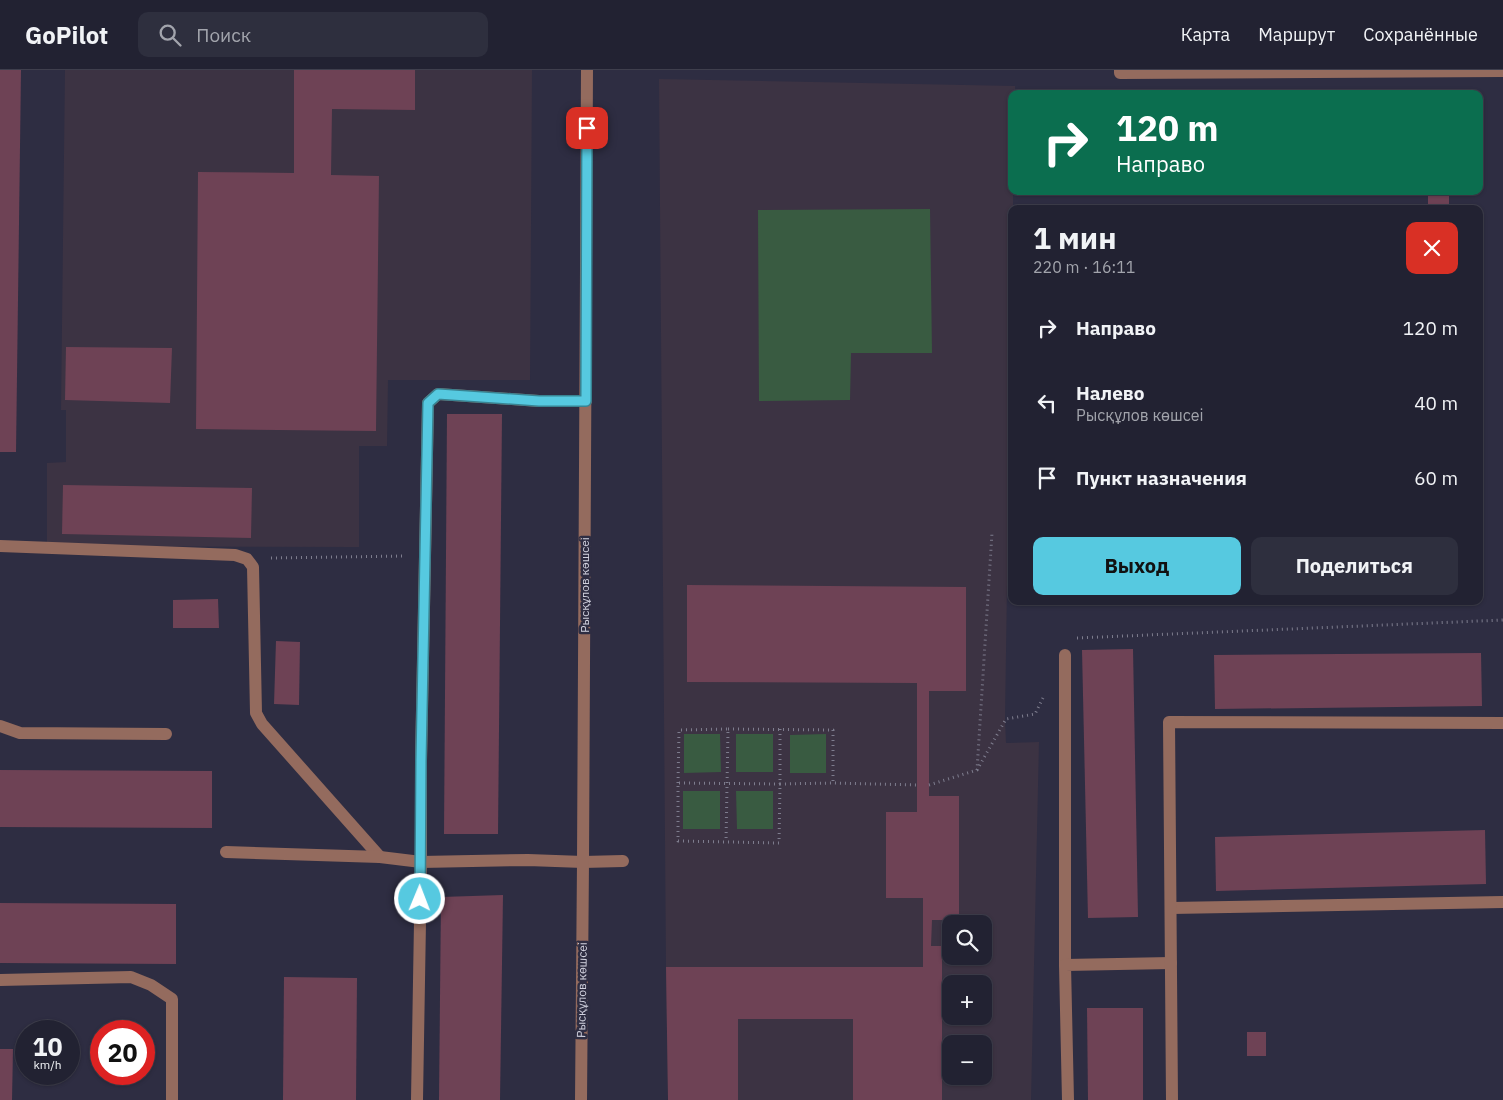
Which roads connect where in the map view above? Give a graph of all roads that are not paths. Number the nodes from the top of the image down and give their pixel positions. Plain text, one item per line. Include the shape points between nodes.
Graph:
1 (587, 70) edge
2 (1120, 70) edge
3 (1503, 71) edge
4 (586, 401) junction
5 (0, 546) edge
6 (1065, 655) road end
7 (1503, 723) edge
8 (0, 726) edge
9 (166, 734) dead end
10 (226, 852) dead end
11 (380, 857) junction
12 (623, 861) dead end
13 (421, 862) junction
14 (583, 862) junction
15 (1503, 902) edge
16 (1171, 908) junction
17 (1171, 963) junction
18 (1065, 965) junction
19 (0, 980) edge
20 (172, 1100) edge
21 (417, 1100) edge
22 (581, 1100) edge
23 (1068, 1100) edge
24 (1172, 1100) edge

1 - 4 street, Рысқұлов көшсеі
2 - 3 street via 1120,73
4 - 13 street via 438,394 428,403
4 - 14 street, Рысқұлов көшсеі
5 - 11 street via 236,555 247,559 253,568 256,713 262,724
6 - 18 street
7 - 16 street via 1168,722
8 - 9 street via 20,732
10 - 11 street
11 - 13 street
12 - 14 street
13 - 14 street
13 - 21 street
14 - 22 street, Рысқұлов көшсеі
15 - 16 street
16 - 17 street
17 - 18 street
17 - 24 street
18 - 23 street
19 - 20 street via 131,977 151,985 172,1000

